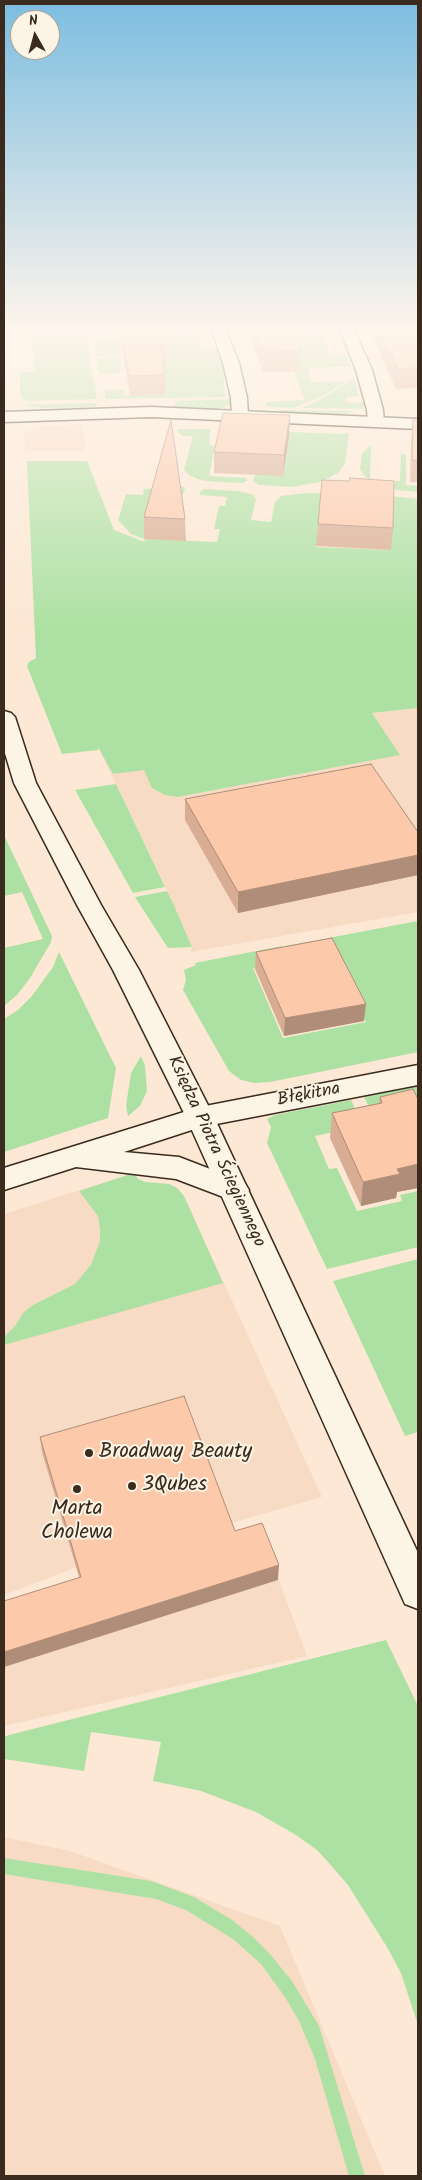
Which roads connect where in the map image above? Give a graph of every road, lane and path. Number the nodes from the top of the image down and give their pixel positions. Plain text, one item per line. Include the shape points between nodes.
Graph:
1 (4, 717) edge
2 (418, 1076) edge
3 (200, 1117) junction
4 (72, 1157) junction
5 (4, 1179) edge
6 (234, 1190) junction
7 (418, 1592) edge

1 - 3 street, Księdza Piotra Ściegiennego via 25,783 130,977
2 - 3 street, Błękitna
3 - 4 street, Błękitna
3 - 6 street, Księdza Piotra Ściegiennego
4 - 5 street, Błękitna
4 - 6 street via 179,1168
6 - 7 street, Księdza Piotra Ściegiennego

